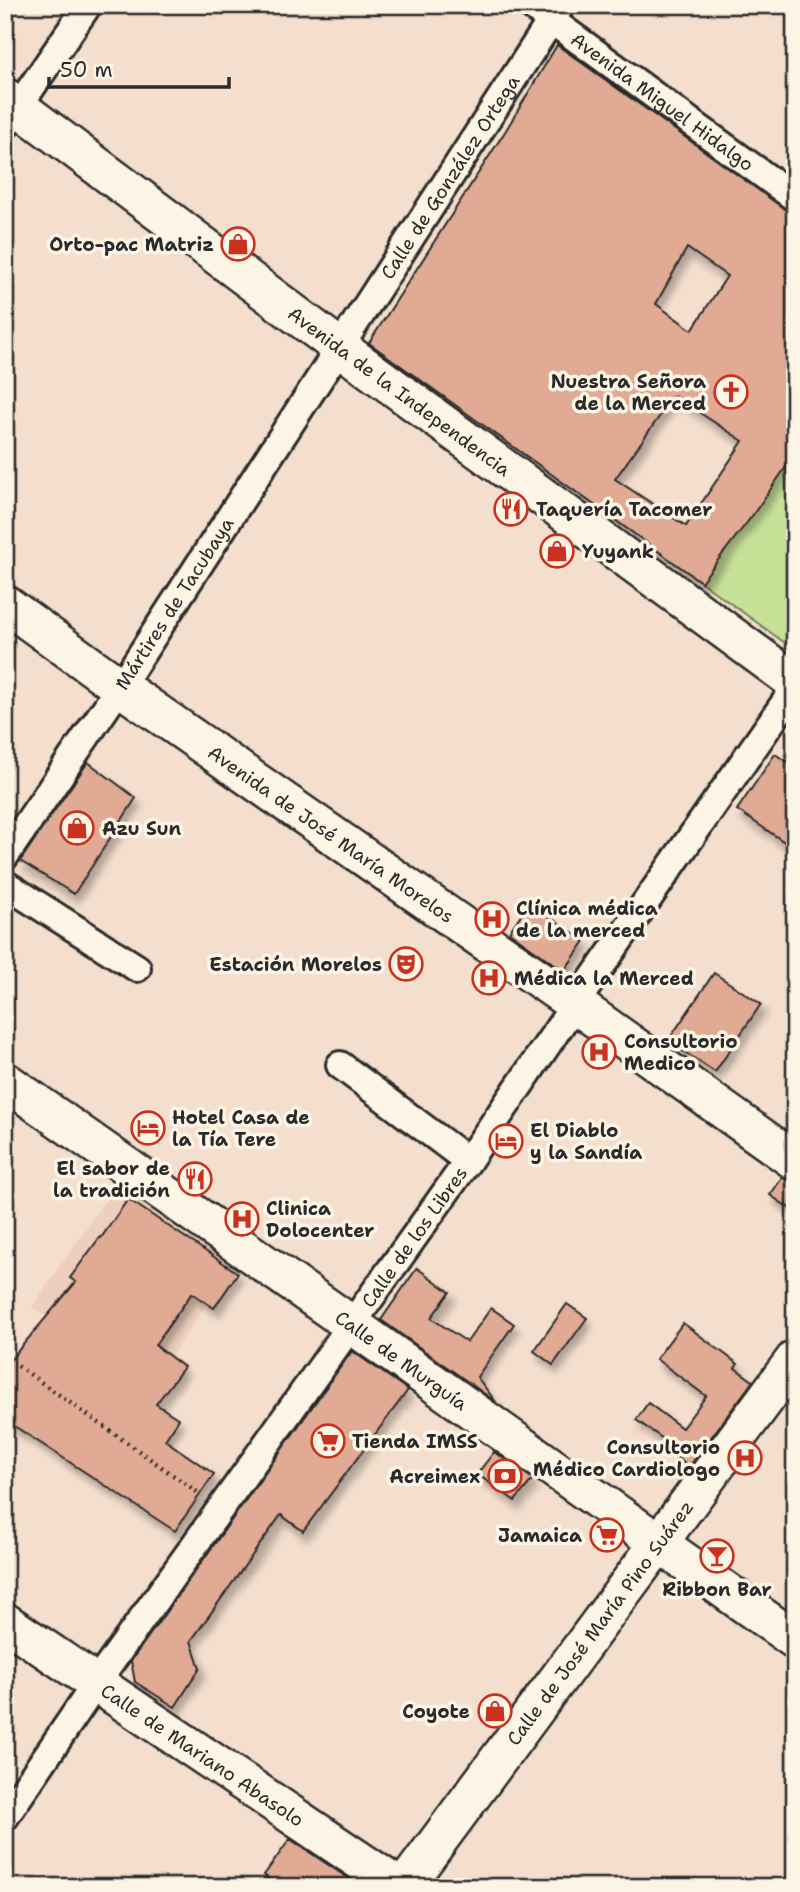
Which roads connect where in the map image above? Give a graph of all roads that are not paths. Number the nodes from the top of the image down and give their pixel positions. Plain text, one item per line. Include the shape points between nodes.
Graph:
1 (89, 5) edge
2 (548, 10) edge
3 (9, 110) edge
4 (795, 198) edge
5 (339, 347) junction
6 (5, 604) edge
7 (795, 682) edge
8 (120, 688) junction
9 (795, 688) edge
10 (5, 856) edge
11 (5, 884) edge
12 (137, 968) dead end
13 (575, 1004) junction
14 (340, 1065) dead end
15 (5, 1081) edge
16 (468, 1161) junction
17 (795, 1161) edge
18 (352, 1325) junction
19 (795, 1359) edge
20 (657, 1543) junction
21 (5, 1622) edge
22 (795, 1640) edge
23 (97, 1682) junction
24 (5, 1816) edge
25 (399, 1887) edge
26 (404, 1887) edge

1 - 3 street
2 - 4 street, Avenida Miguel Hidalgo
2 - 5 street, Calle de González Ortega
3 - 5 main road, Avenida de la Independencia
5 - 7 main road, Avenida de la Independencia
5 - 8 street, Mártires de Tacubaya
6 - 8 main road, Avenida de José María Morelos
8 - 10 street, Mártires de Tacubaya
8 - 13 main road, Avenida de José María Morelos
9 - 13 street, Calle de los Libres
11 - 12 street
13 - 16 street, Calle de los Libres
13 - 17 main road, Avenida de José María Morelos
14 - 16 street
15 - 18 main road, Calle de Murguía
16 - 18 street, Calle de los Libres
18 - 20 main road, Calle de Murguía
18 - 23 street, Calle de los Libres
19 - 20 main road, Calle de José María Pino Suárez
20 - 22 main road, Calle de Murguía
20 - 26 main road, Calle de José María Pino Suárez
21 - 23 main road, Calle de Mariano Abasolo
23 - 24 street, Calle de los Libres
23 - 25 main road, Calle de Mariano Abasolo

